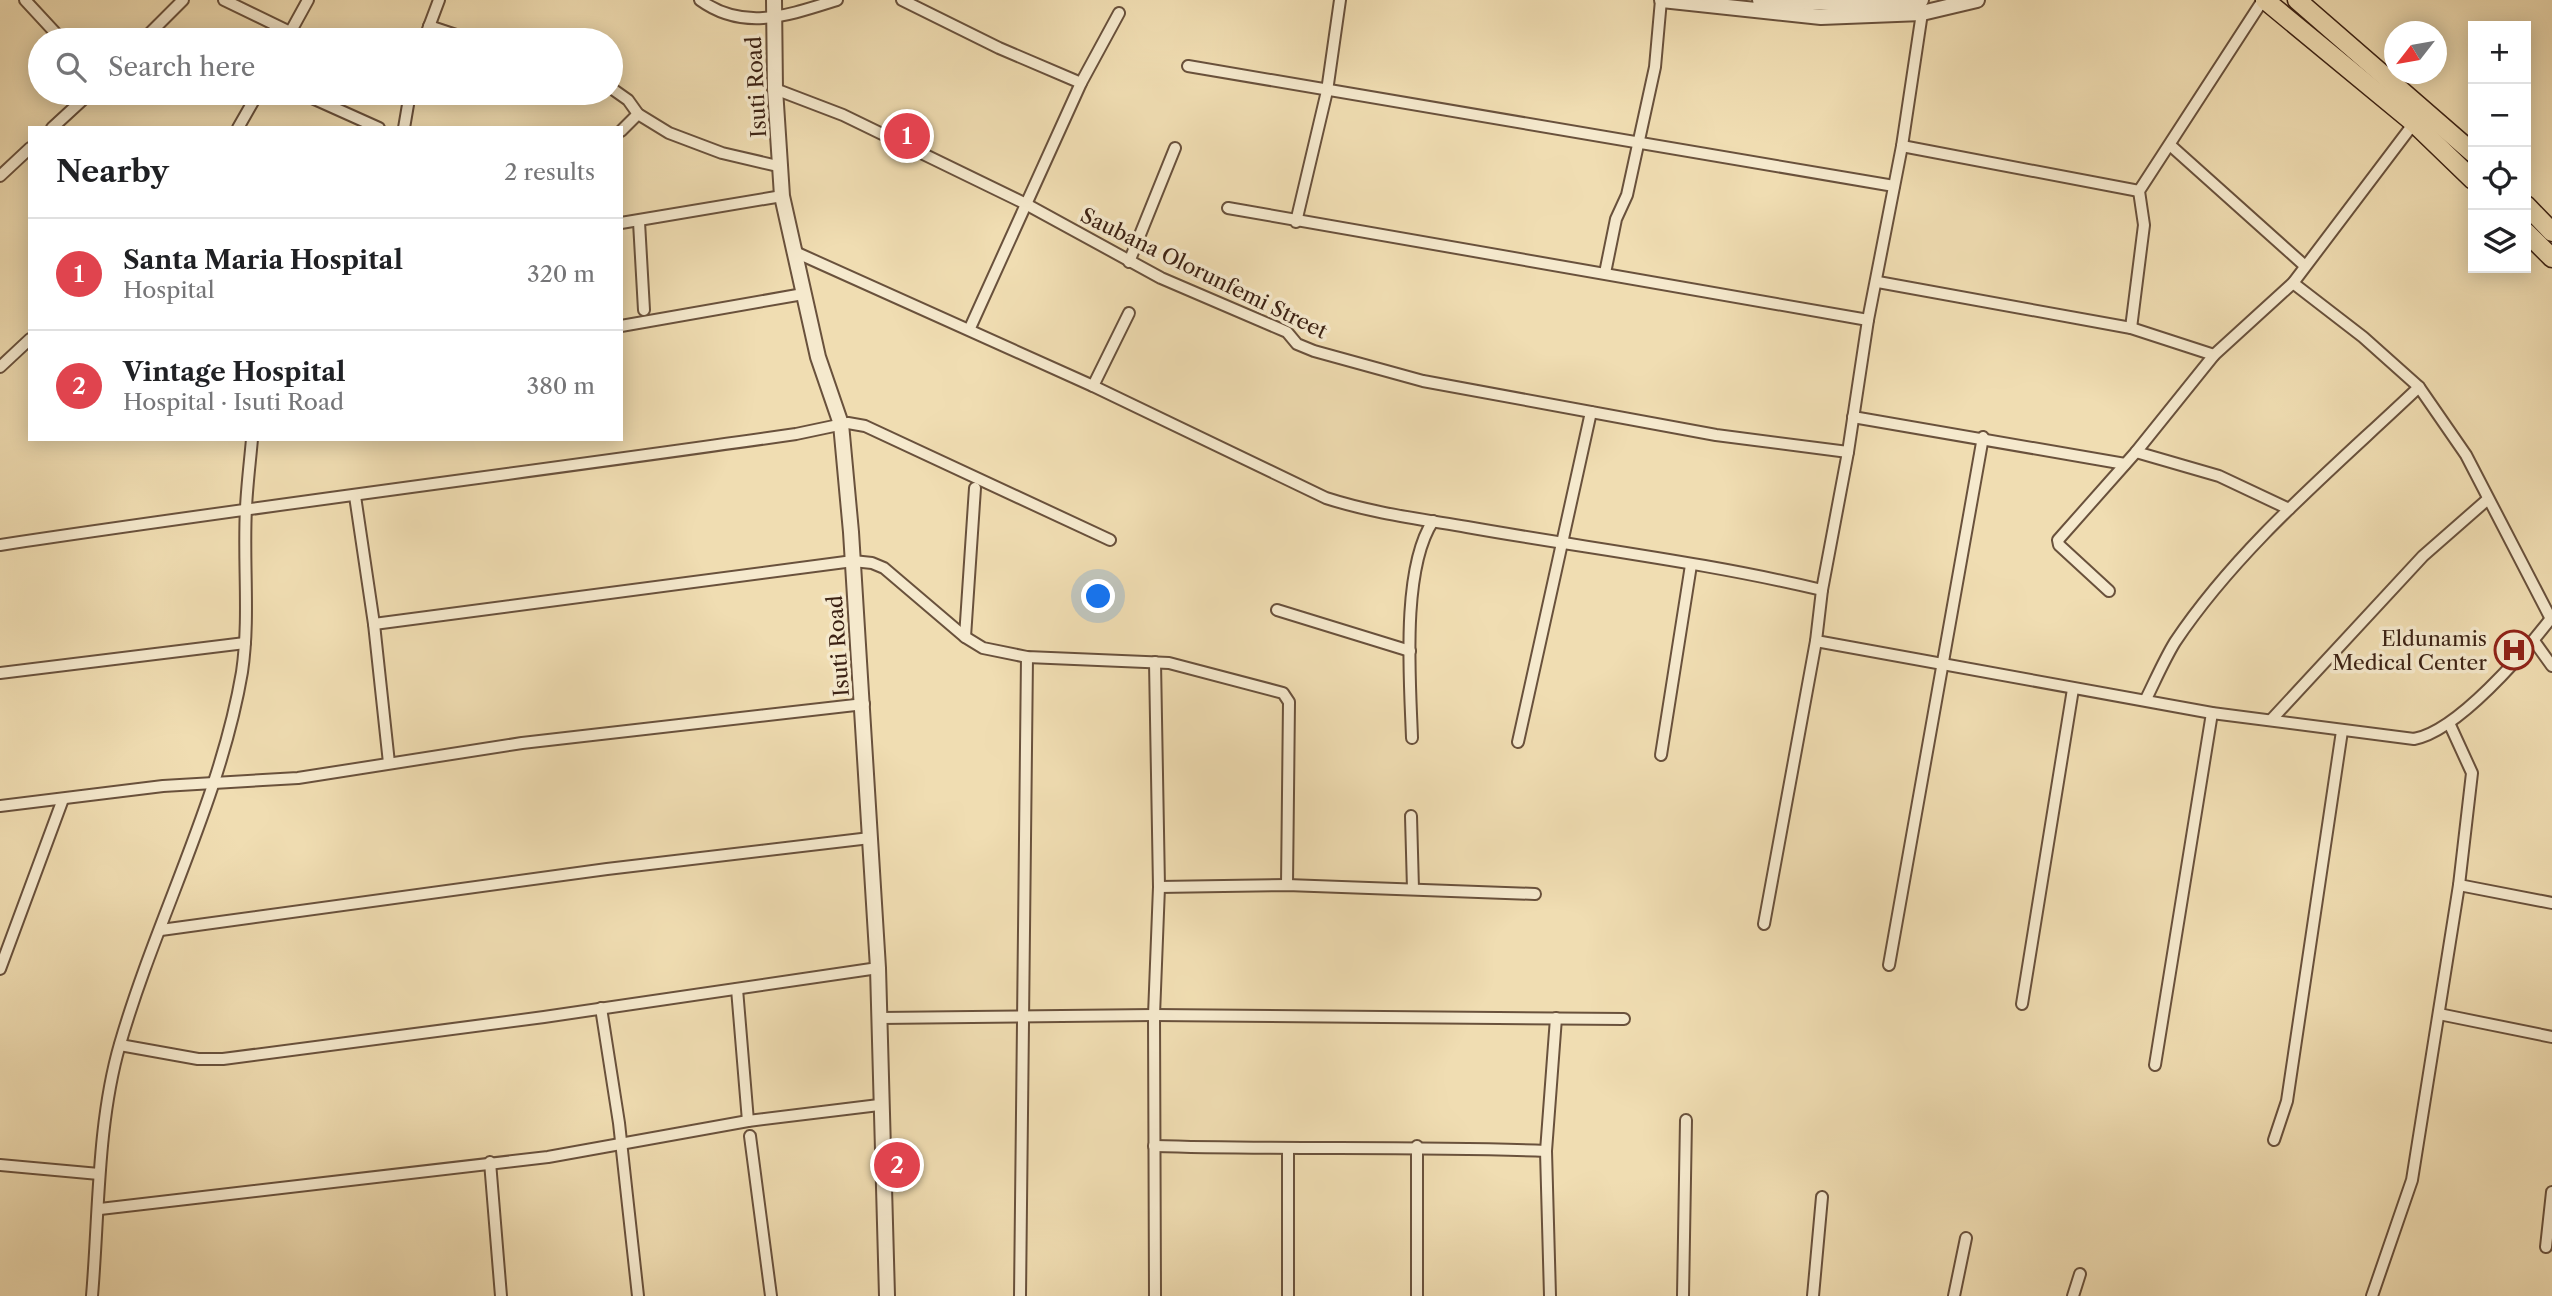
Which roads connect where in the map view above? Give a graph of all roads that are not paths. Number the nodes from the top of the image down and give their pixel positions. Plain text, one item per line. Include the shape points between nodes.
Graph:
1 (25, 0) edge
2 (183, 0) edge
3 (223, 0) edge
4 (308, 0) edge
5 (439, 0) edge
6 (700, 0) edge
7 (774, 0) edge
8 (837, 0) edge
9 (902, 0) edge
10 (1340, 0) edge
11 (1662, 0) edge
12 (1760, 0) edge
13 (1977, 0) edge
14 (2264, 0) edge
15 (2297, 0) edge
16 (1822, 2) edge
17 (1922, 6) edge
18 (1119, 13) dead end
19 (774, 16) junction
20 (429, 26) joint
21 (51, 28) edge
22 (155, 28) edge
23 (274, 28) edge
24 (292, 28) edge
25 (435, 28) edge
26 (1188, 66) dead end
27 (1081, 83) junction
28 (775, 89) junction
29 (1327, 91) junction
30 (623, 96) edge
31 (77, 105) edge
32 (251, 105) edge
33 (328, 105) edge
34 (408, 105) edge
35 (638, 114) junction
36 (2414, 123) junction
37 (54, 126) edge
38 (239, 126) edge
39 (375, 126) edge
40 (404, 126) edge
41 (623, 129) edge
42 (1639, 141) junction
43 (2170, 145) junction
44 (1902, 146) junction
45 (1175, 148) dead end
46 (2468, 149) edge
47 (28, 150) edge
48 (782, 167) junction
49 (1, 172) edge
50 (2468, 175) edge
51 (1894, 186) junction
52 (2139, 191) junction
53 (782, 196) junction
54 (1024, 203) junction
55 (1228, 208) dead end
56 (2531, 210) edge
57 (639, 222) junction
58 (1296, 222) junction
59 (623, 223) edge
60 (2552, 232) edge
61 (2531, 237) edge
62 (795, 252) junction
63 (2552, 258) edge
64 (1129, 262) junction
65 (2304, 265) junction
66 (1605, 274) junction
67 (1878, 282) junction
68 (2293, 283) junction
69 (803, 294) junction
70 (644, 310) dead end
71 (1129, 313) dead end
72 (1868, 320) junction
73 (623, 326) edge
74 (970, 328) junction
75 (2131, 328) junction
76 (28, 341) edge
77 (2214, 355) junction
78 (0, 367) edge
79 (1093, 386) junction
80 (2419, 387) junction
81 (1591, 412) junction
82 (1853, 417) junction
83 (841, 424) junction
84 (1983, 437) junction
85 (252, 441) edge
86 (1848, 452) junction
87 (2136, 452) junction
88 (2124, 464) junction
89 (975, 488) dead end
90 (355, 496) junction
91 (2488, 499) junction
92 (246, 508) junction
93 (2289, 509) junction
94 (1433, 521) junction
95 (1110, 540) dead end
96 (1562, 544) junction
97 (0, 545) edge
98 (853, 561) junction
99 (1691, 565) junction
100 (1822, 590) junction
101 (2109, 591) dead end
102 (1277, 610) dead end
103 (2551, 618) edge
104 (374, 624) junction
105 (965, 638) junction
106 (1816, 641) junction
107 (2534, 641) junction
108 (245, 643) junction
109 (1410, 651) junction
110 (1027, 657) junction
111 (1155, 662) junction
112 (1942, 664) junction
113 (2552, 666) edge
114 (0, 673) edge
115 (2073, 689) junction
116 (2146, 699) junction
117 (864, 704) junction
118 (2212, 713) junction
119 (2272, 719) junction
120 (2450, 725) junction
121 (2342, 731) junction
122 (1412, 738) dead end
123 (1518, 742) dead end
124 (1661, 755) dead end
125 (389, 763) junction
126 (215, 782) junction
127 (63, 799) junction
128 (0, 806) edge
129 (1411, 816) dead end
130 (870, 838) junction
131 (1287, 885) junction
132 (2459, 885) junction
133 (1159, 887) junction
134 (1413, 890) junction
135 (1535, 894) dead end
136 (2552, 902) edge
137 (1764, 924) dead end
138 (161, 930) junction
139 (1889, 965) dead end
140 (878, 968) junction
141 (0, 970) edge
142 (737, 989) junction
143 (2022, 1004) dead end
144 (601, 1007) junction
145 (2439, 1014) junction
146 (1154, 1015) junction
147 (1022, 1017) junction
148 (880, 1018) junction
149 (1556, 1018) junction
150 (1624, 1018) dead end
151 (2552, 1037) edge
152 (120, 1045) junction
153 (2155, 1065) dead end
154 (880, 1105) junction
155 (1686, 1120) dead end
156 (748, 1121) junction
157 (750, 1136) dead end
158 (2274, 1140) dead end
159 (621, 1143) junction
160 (1154, 1146) junction
161 (1417, 1146) junction
162 (1288, 1150) junction
163 (1546, 1151) junction
164 (490, 1162) junction
165 (0, 1165) edge
166 (99, 1174) junction
167 (2552, 1192) edge
168 (1822, 1197) dead end
169 (100, 1209) junction
170 (1966, 1238) dead end
171 (2546, 1247) dead end
172 (2080, 1274) dead end
173 (92, 1296) edge
174 (501, 1296) edge
175 (638, 1296) edge
176 (771, 1296) edge
177 (887, 1296) edge
178 (1020, 1296) edge
179 (1155, 1296) edge
180 (1288, 1296) edge
181 (1417, 1296) edge
182 (1550, 1296) edge
183 (1683, 1296) edge
184 (1813, 1296) edge
185 (1954, 1296) edge
186 (2073, 1296) edge
187 (2372, 1296) edge

1 - 21 street
2 - 22 street
3 - 23 street
4 - 24 street
5 - 20 street
6 - 19 street via 726,16
7 - 19 street, Isuti Road
8 - 19 street
9 - 27 street
10 - 29 street
11 - 17 street via 1821,17
11 - 42 street via 1655,67
12 - 16 street
13 - 17 street
14 - 36 main road
14 - 43 street
15 - 46 main road
16 - 17 street
17 - 44 street
18 - 27 street
19 - 28 street, Isuti Road
20 - 25 street
26 - 29 street
27 - 54 street
28 - 48 street, Isuti Road
28 - 54 street, Saubana Olorunfemi Street via 843,116
29 - 42 street
29 - 58 street
30 - 35 street
31 - 37 street
32 - 38 street
33 - 39 street
34 - 40 street
35 - 41 street
35 - 48 street via 694,144
36 - 50 main road
36 - 65 street
42 - 51 street
42 - 66 street
43 - 52 street
43 - 65 street
44 - 51 street
44 - 52 street
45 - 64 street
47 - 49 street
48 - 53 street, Isuti Road
51 - 67 street
52 - 75 street via 2144,225
53 - 57 street
53 - 62 street, Isuti Road
54 - 64 street, Saubana Olorunfemi Street
54 - 74 street
55 - 58 street
56 - 60 main road
57 - 59 street
57 - 70 street
58 - 66 street
61 - 63 main road
62 - 69 street, Isuti Road
62 - 74 street
64 - 81 street, Saubana Olorunfemi Street via 1287,332 1297,344 1314,351 1383,372
65 - 68 street
66 - 72 street
67 - 72 street
67 - 75 street
68 - 77 street
68 - 80 street
69 - 73 street
69 - 83 street, Isuti Road
71 - 79 street
72 - 82 street
74 - 79 street
75 - 77 street
76 - 78 street
77 - 87 street
79 - 94 street via 1326,498
80 - 91 street via 2466,455
80 - 93 street
81 - 86 street, Saubana Olorunfemi Street via 1716,435
81 - 96 street
82 - 84 street
82 - 86 street
83 - 90 street
83 - 95 street via 865,426
83 - 98 street, Isuti Road
84 - 88 street
84 - 112 street
85 - 92 street
86 - 100 street
87 - 88 street
87 - 93 street via 2219,476
88 - 101 street via 2058,542
89 - 105 street
90 - 92 street
90 - 104 street
91 - 103 street
91 - 119 street via 2423,556
92 - 97 street
92 - 108 street
93 - 116 street via 2174,644
94 - 96 street
94 - 109 street via 1420,549
96 - 99 street
96 - 123 street
98 - 104 street
98 - 105 street via 884,568
98 - 117 street, Isuti Road
99 - 100 street
99 - 124 street
100 - 106 street
102 - 109 street
103 - 107 street
104 - 125 street
105 - 110 street via 982,648
106 - 112 street
106 - 137 street
107 - 113 street
107 - 120 street
108 - 114 street
108 - 126 street
109 - 122 street
110 - 111 street
110 - 147 street
111 - 131 street via 1283,693 1289,702
111 - 133 street
112 - 115 street
112 - 139 street
115 - 116 street
115 - 143 street
116 - 118 street
117 - 125 street
117 - 130 street, Isuti Road
118 - 119 street
118 - 153 street
119 - 121 street
120 - 121 street via 2414,739
120 - 132 street via 2472,773
121 - 158 street via 2287,1101
125 - 126 street via 299,778
126 - 127 street
126 - 138 street
127 - 128 street
127 - 141 street
129 - 134 street
130 - 138 street
130 - 140 street, Isuti Road
131 - 133 street
131 - 134 street
132 - 136 street
132 - 145 street
133 - 146 street
134 - 135 street
138 - 152 street
140 - 142 street
140 - 148 street, Isuti Road
142 - 144 street
142 - 156 street
144 - 152 street via 211,1060
144 - 159 street
145 - 151 street
145 - 187 street via 2412,1180
146 - 147 street
146 - 149 street
146 - 160 street
147 - 148 street
147 - 178 street
148 - 154 street, Isuti Road
149 - 150 street
149 - 163 street
152 - 166 street
154 - 156 street
154 - 177 street, Isuti Road
155 - 183 street
156 - 159 street
157 - 176 street
159 - 164 street
159 - 175 street
160 - 162 street
160 - 179 street
161 - 162 street
161 - 163 street
161 - 181 street
162 - 180 street
163 - 182 street
164 - 169 street
164 - 174 street
165 - 166 street
166 - 169 street
167 - 171 street
168 - 184 street
169 - 173 street
170 - 185 street
172 - 186 street

